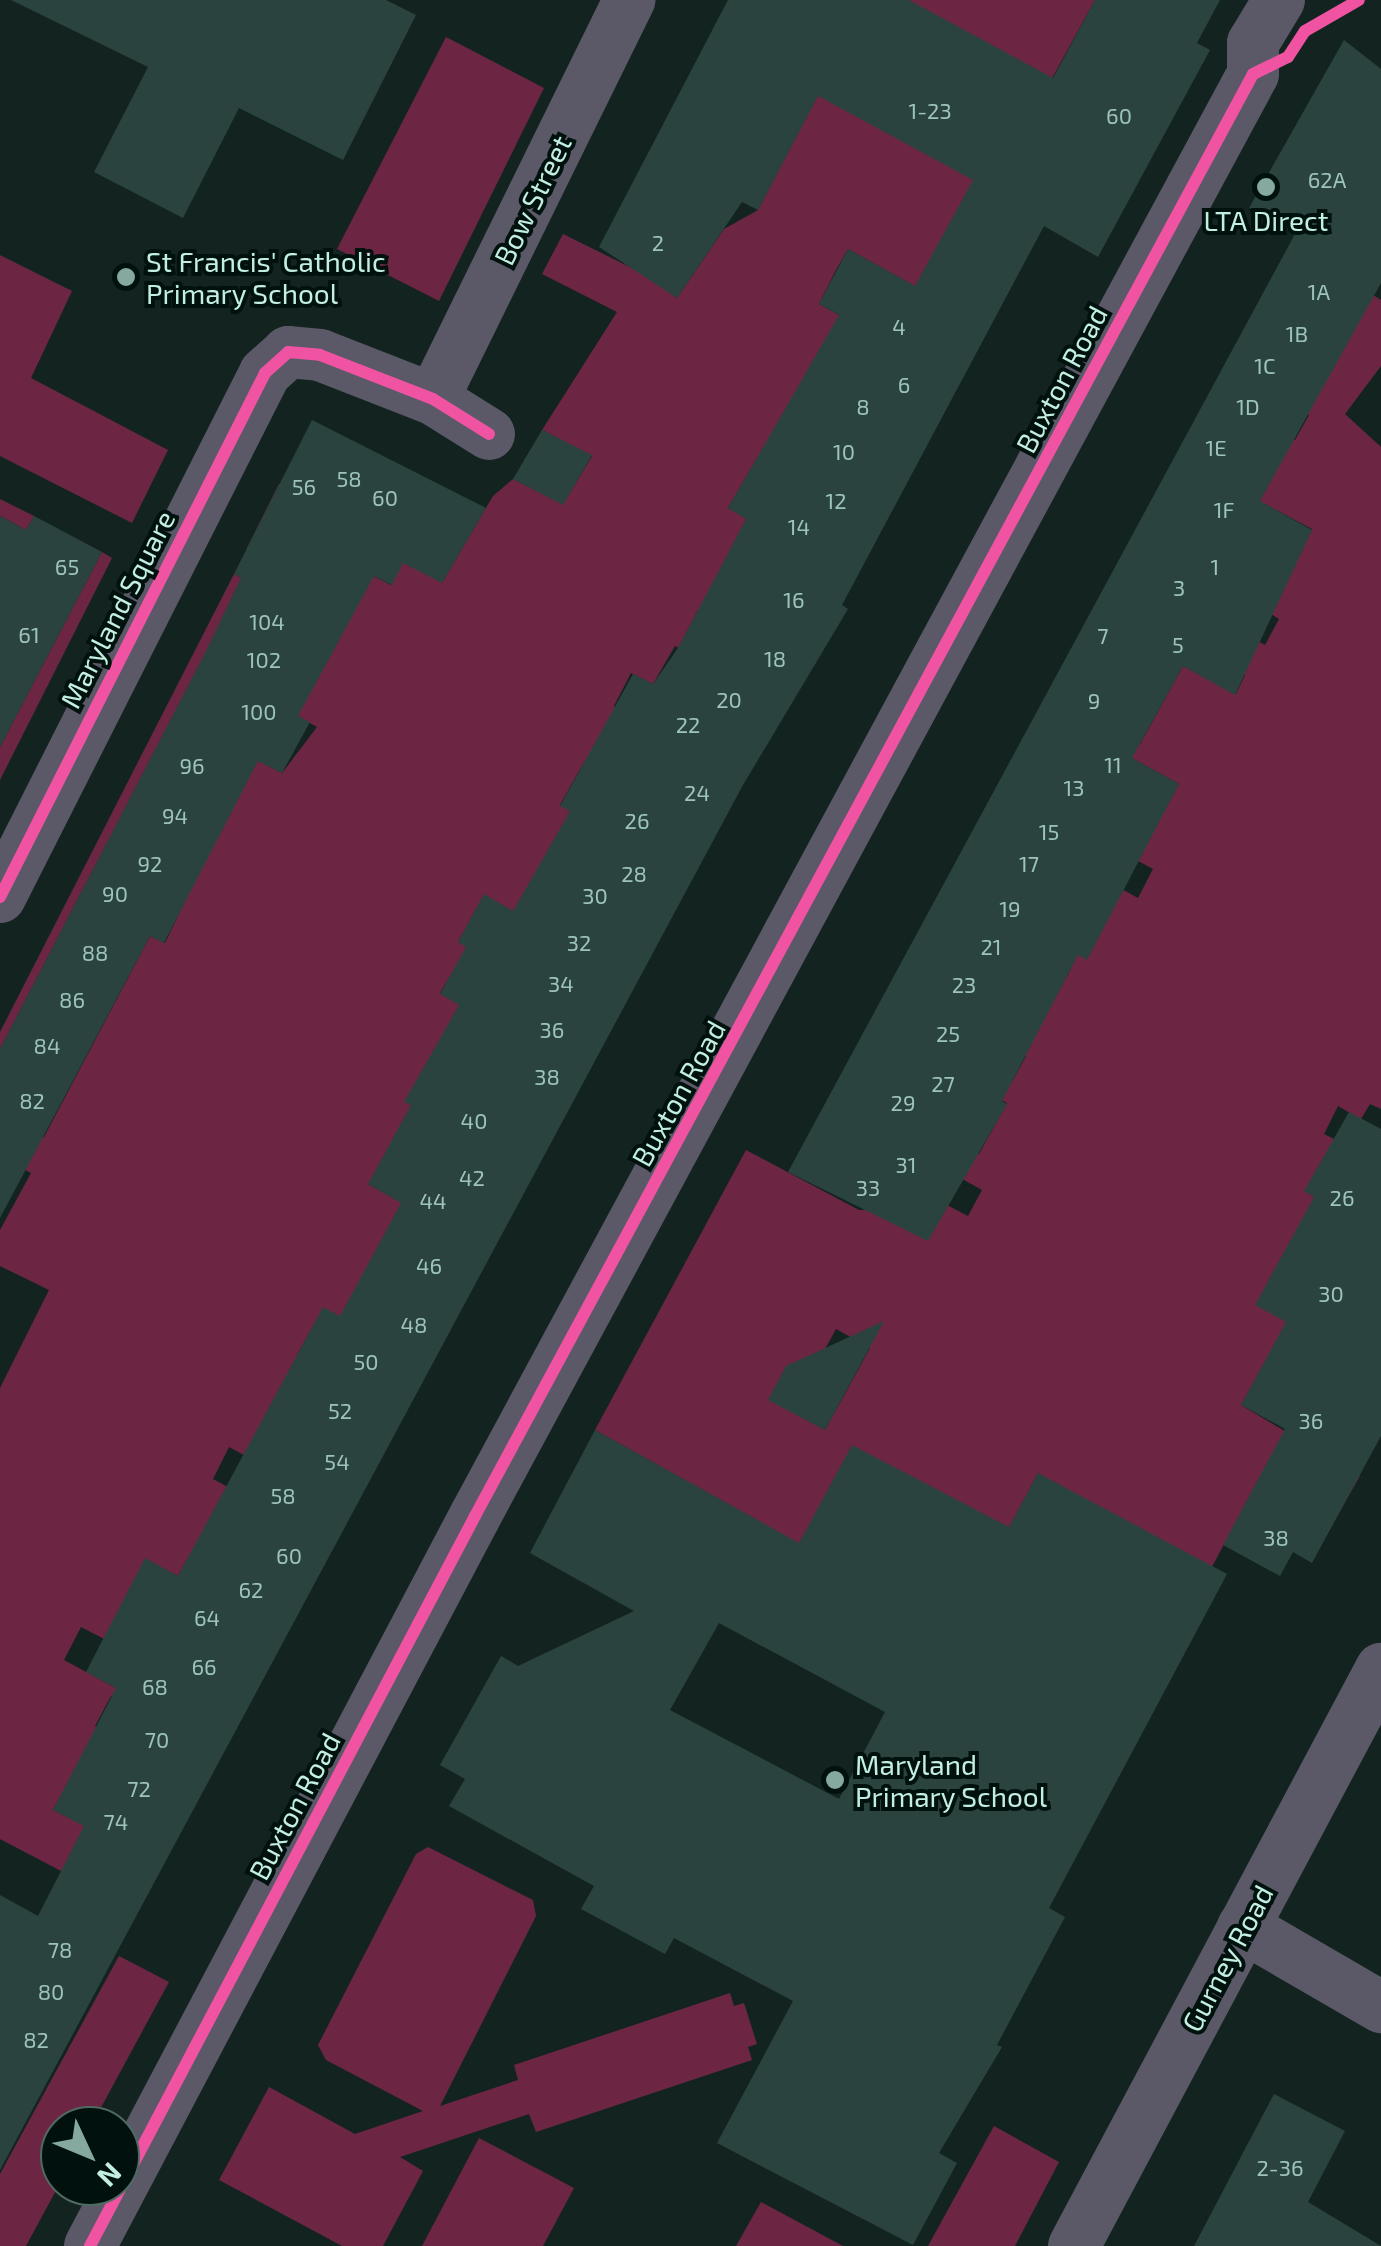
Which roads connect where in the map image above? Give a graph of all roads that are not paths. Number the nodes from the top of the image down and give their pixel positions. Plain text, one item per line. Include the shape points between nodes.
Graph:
1 (629, 0) edge
2 (1278, 0) edge
3 (434, 399) junction
4 (489, 434) dead end
5 (0, 897) edge
6 (1381, 1669) edge
7 (1243, 1927) junction
8 (1381, 2007) edge
9 (90, 2246) edge
10 (1074, 2246) edge

1 - 3 street, Bow Street
2 - 9 street, Buxton Road via 1254,43 1253,74 475,1516
3 - 4 street
3 - 5 street, Maryland Square via 320,355 288,352 265,372
6 - 7 street, Gurney Road
7 - 8 street
7 - 10 street, Gurney Road

